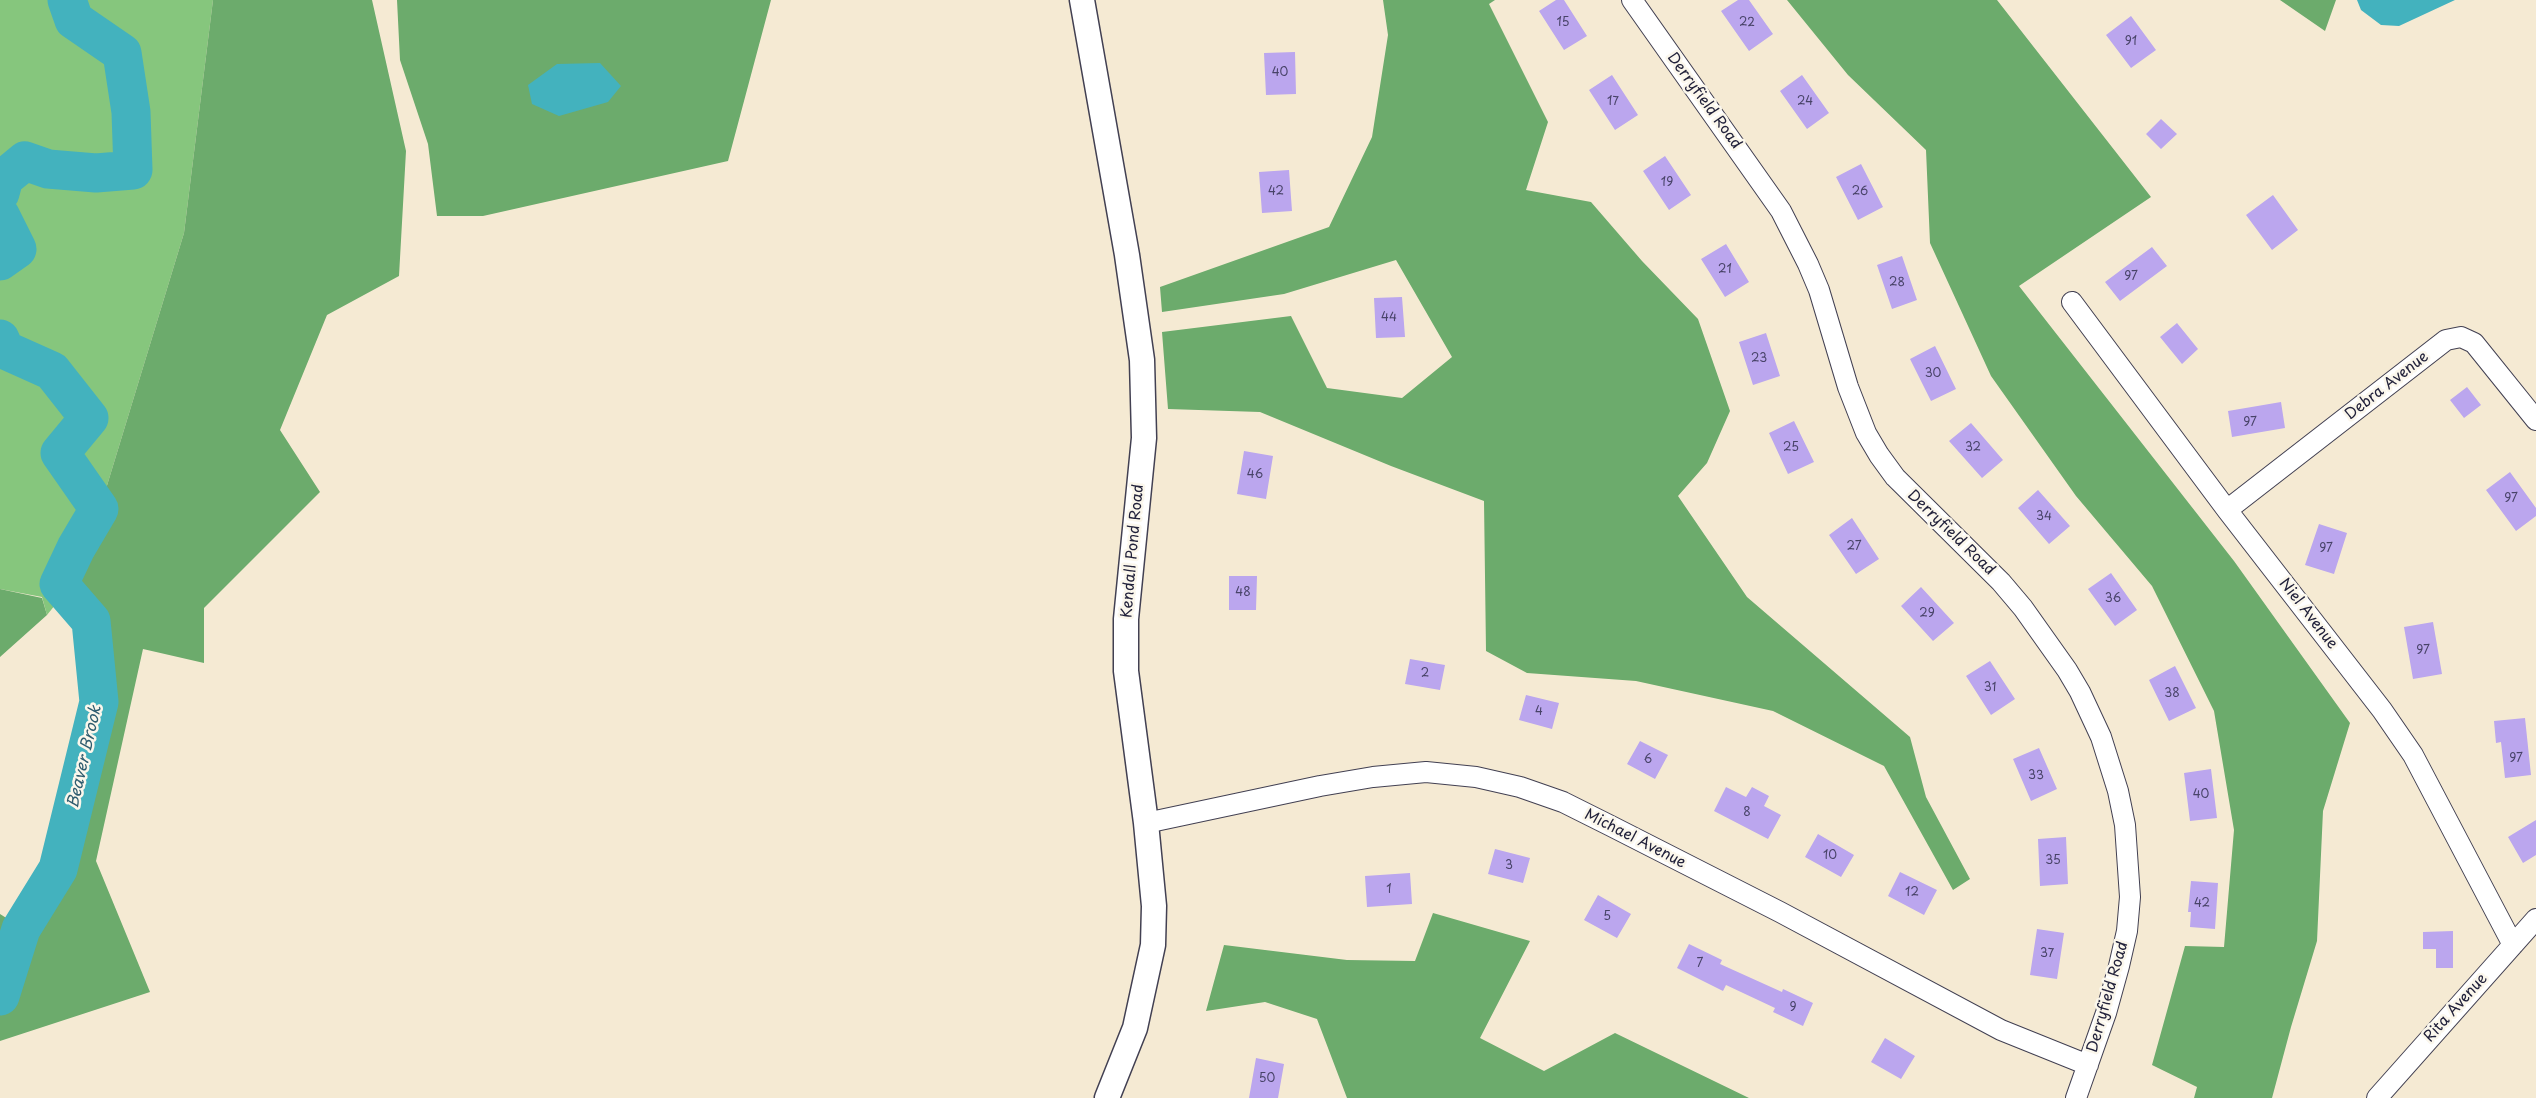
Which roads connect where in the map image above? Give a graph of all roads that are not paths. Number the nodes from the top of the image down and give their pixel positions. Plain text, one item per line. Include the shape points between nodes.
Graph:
1 (1082, 0) edge
2 (1632, 0) edge
3 (2072, 302) dead end
4 (2536, 420) edge
5 (2227, 510) junction
6 (1146, 823) junction
7 (2536, 919) edge
8 (2513, 945) junction
9 (2088, 1065) junction
10 (1107, 1098) edge
11 (2076, 1098) edge
12 (2377, 1098) edge

1 - 6 street, Kendall Pond Road via 1142,360 1144,438 1128,598 1126,671
2 - 9 street, Derryfield Road via 1781,211 1819,290 1848,387 1879,455 1918,502 2024,608 2072,678 2101,737 2125,825 2130,897 2119,966
3 - 5 street, Niel Avenue
4 - 5 street, Debra Avenue via 2474,343 2461,337 2446,340
5 - 8 street, Niel Avenue via 2413,755
6 - 9 street, Michael Avenue via 1373,777 1426,772 1520,787 1563,802 1611,826 2001,1030
6 - 10 street, Kendall Pond Road via 1154,906 1153,945 1135,1028
7 - 8 street, Rita Avenue
8 - 12 street, Rita Avenue
9 - 11 street, Derryfield Road

